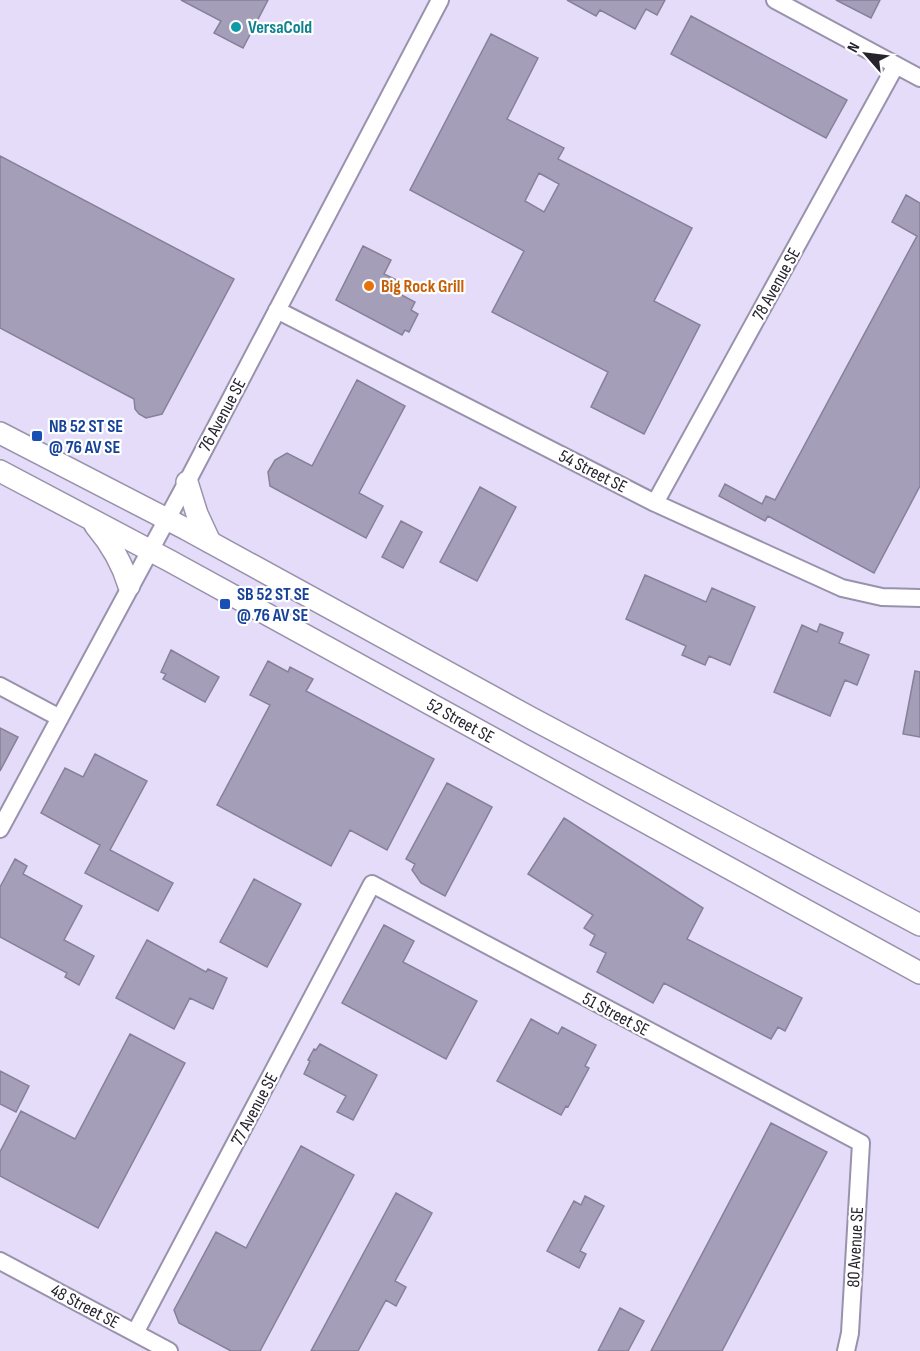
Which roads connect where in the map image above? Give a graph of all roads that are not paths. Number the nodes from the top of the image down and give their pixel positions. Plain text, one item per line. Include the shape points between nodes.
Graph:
1 (440, 0) edge
2 (775, 0) edge
3 (896, 65) junction
4 (920, 78) edge
5 (277, 310) junction
6 (0, 433) edge
7 (0, 471) edge
8 (187, 482) junction
9 (656, 503) junction
10 (88, 518) junction
11 (166, 518) junction
12 (210, 542) junction
13 (149, 550) junction
14 (129, 586) junction
15 (920, 598) edge
16 (0, 686) edge
17 (60, 718) junction
18 (0, 829) edge
19 (372, 884) joint
20 (920, 926) edge
21 (898, 960) junction
22 (920, 966) edge
23 (920, 973) edge
24 (861, 1143) joint
25 (0, 1261) edge
26 (135, 1333) junction
27 (169, 1351) edge
28 (846, 1351) edge

1 - 5 street, 76 Avenue SE
2 - 3 street
3 - 4 street
3 - 9 street, 78 Avenue SE
5 - 8 street, 76 Avenue SE
5 - 9 street, 54 Street SE
6 - 11 main road, 52 Street SE
7 - 10 main road, 52 Street SE
8 - 11 street, 76 Avenue SE
8 - 12 main road
9 - 15 street, 54 Street SE via 842,588 882,597
10 - 13 main road, 52 Street SE
10 - 14 main road via 111,545
11 - 12 main road, 52 Street SE
11 - 13 street, 76 Avenue SE
12 - 20 main road, 52 Street SE
13 - 14 street, 76 Avenue SE
13 - 21 main road, 52 Street SE
14 - 17 street, 76 Avenue SE
16 - 17 street
17 - 18 street, 76 Avenue SE
19 - 24 street, 51 Street SE
19 - 26 street, 77 Avenue SE
21 - 22 main road
21 - 23 main road, 52 Street SE
24 - 28 street, 80 Avenue SE
25 - 26 street, 48 Street SE
26 - 27 street, 48 Street SE

